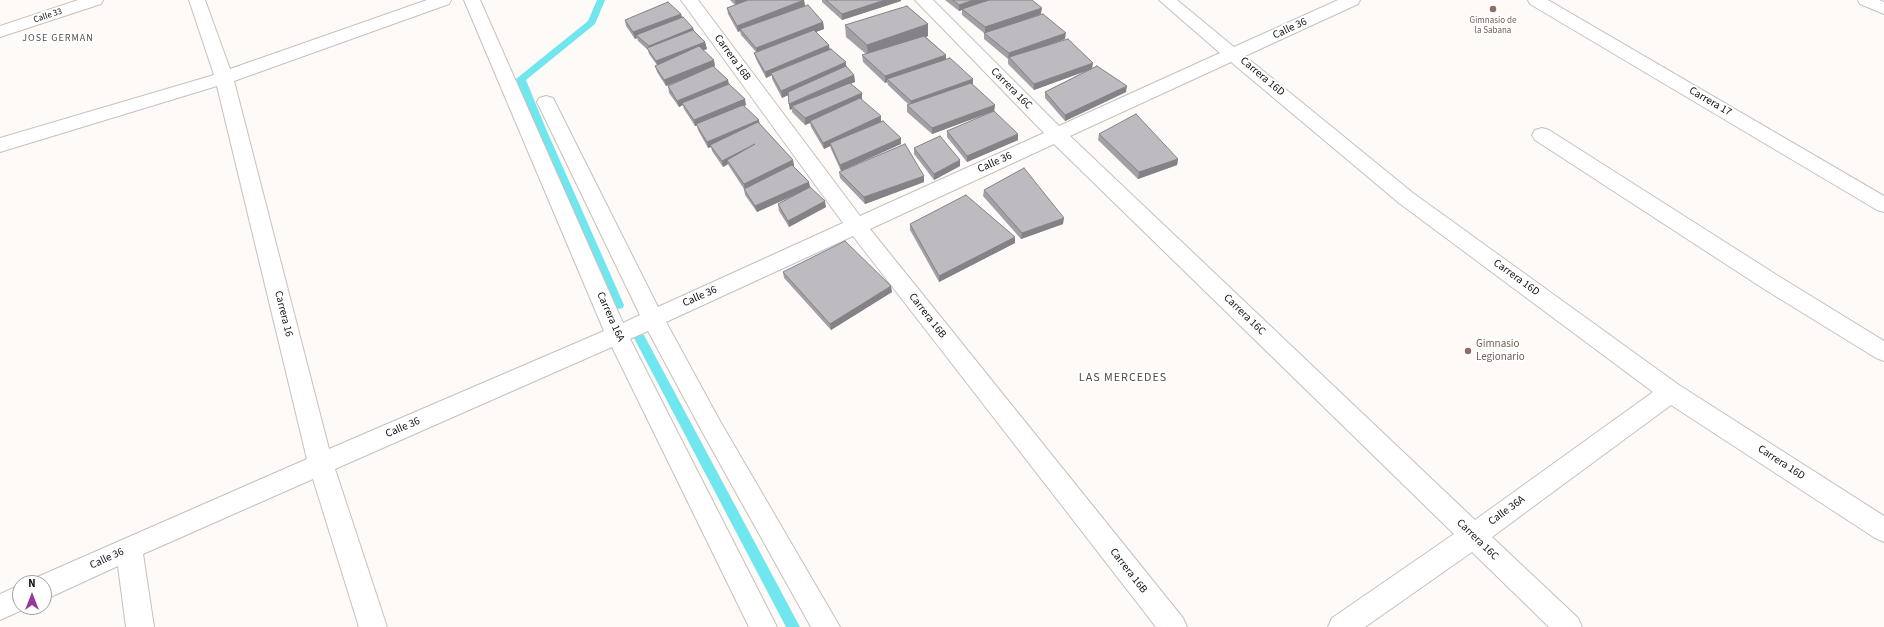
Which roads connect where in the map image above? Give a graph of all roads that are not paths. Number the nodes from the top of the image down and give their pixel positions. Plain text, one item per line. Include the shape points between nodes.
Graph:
1 (95, 0) edge
2 (197, 0) edge
3 (443, 0) edge
4 (472, 0) edge
5 (689, 0) edge
6 (923, 0) edge
7 (1167, 0) edge
8 (1352, 0) edge
9 (1536, 0) edge
10 (1866, 0) edge
11 (1884, 10) edge
12 (0, 32) edge
13 (1234, 55) junction
14 (224, 78) junction
15 (546, 102) dead end
16 (1057, 135) junction
17 (1542, 135) dead end
18 (0, 145) edge
19 (1884, 205) edge
20 (856, 226) junction
21 (653, 319) junction
22 (617, 335) junction
23 (1884, 352) edge
24 (1671, 392) junction
25 (321, 464) junction
26 (1882, 523) edge
27 (1473, 536) junction
28 (129, 548) junction
29 (52, 583) edge
30 (12, 602) edge
31 (0, 608) edge
32 (140, 627) edge
33 (374, 627) edge
34 (763, 627) edge
35 (826, 627) edge
36 (1173, 627) edge
37 (1342, 627) edge
38 (1568, 627) edge

1 - 12 street, Calle 33
2 - 14 street, Carrera 16
3 - 14 street
4 - 22 street, Carrera 16A
5 - 20 street, Carrera 16B
6 - 16 street, Carrera 16C
7 - 13 street, Carrera 16D
8 - 13 street, Calle 36
9 - 19 street, Carrera 17
10 - 11 street
13 - 16 street, Calle 36
13 - 24 street, Carrera 16D via 1406,198
14 - 18 street
14 - 25 street, Carrera 16
15 - 21 street
16 - 20 street, Calle 36
16 - 27 street, Carrera 16C
17 - 23 street
20 - 21 street, Calle 36
20 - 36 street, Carrera 16B
21 - 22 street, Calle 36
21 - 35 street
22 - 25 street, Calle 36
22 - 34 street, Carrera 16A
24 - 26 street, Carrera 16D
24 - 27 street, Calle 36A
25 - 28 street, Calle 36
25 - 33 street, Carrera 16
27 - 37 street, Calle 36A
27 - 38 street, Carrera 16C
28 - 29 street, Calle 36
28 - 32 street
30 - 31 street

